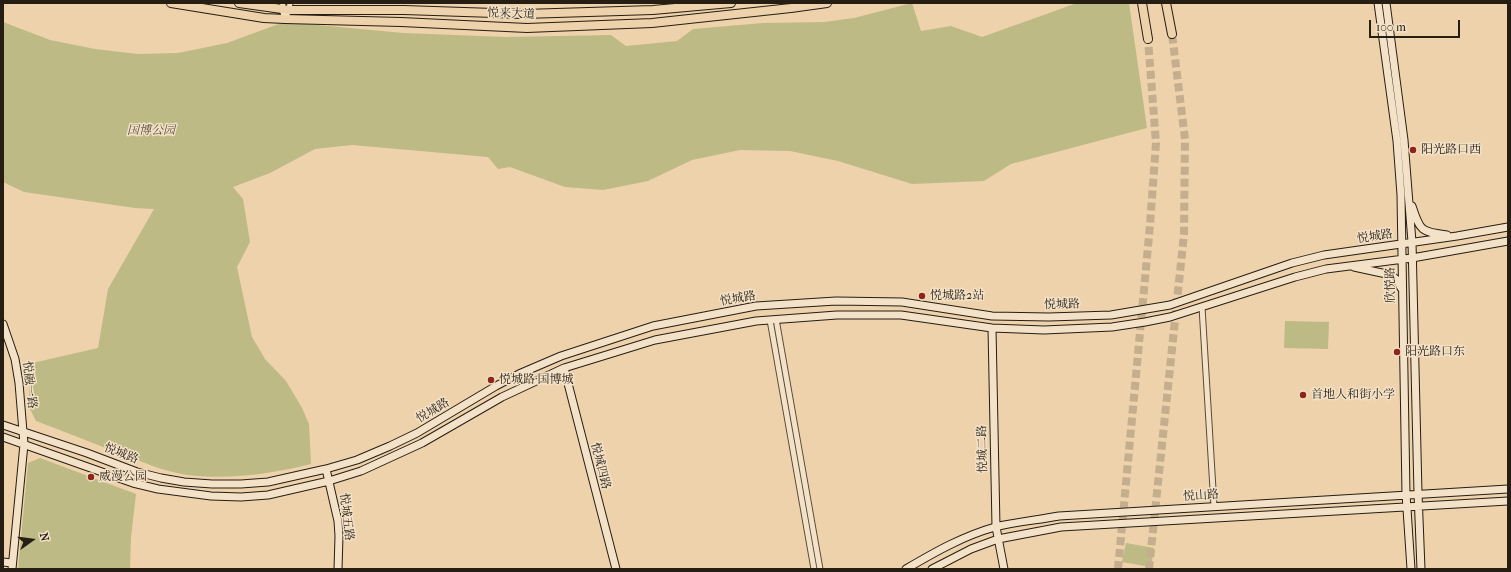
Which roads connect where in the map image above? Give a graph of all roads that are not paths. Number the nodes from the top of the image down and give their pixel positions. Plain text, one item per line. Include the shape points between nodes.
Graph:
1 (171, 3) edge
2 (239, 3) edge
3 (731, 3) edge
4 (826, 3) edge
5 (1142, 3) edge
6 (1166, 3) edge
7 (1378, 3) edge
8 (1386, 3) edge
9 (286, 6) edge
10 (285, 19) junction
11 (1172, 34) tunnel mouth
12 (1148, 38) tunnel mouth
13 (1408, 192) junction
14 (1508, 227) edge
15 (1457, 236) junction
16 (1508, 241) edge
17 (1412, 242) junction
18 (1402, 244) junction
19 (1402, 258) junction
20 (1412, 258) junction
21 (1350, 266) junction
22 (1402, 291) junction
23 (1202, 307) junction
24 (773, 320) junction
25 (3, 324) edge
26 (992, 328) junction
27 (564, 368) junction
28 (3, 425) edge
29 (23, 432) junction
30 (3, 437) edge
31 (24, 444) junction
32 (326, 469) junction
33 (329, 481) junction
34 (1508, 488) edge
35 (1418, 493) junction
36 (1406, 494) junction
37 (1508, 501) edge
38 (1214, 506) junction
39 (1418, 507) junction
40 (1407, 508) junction
41 (996, 527) junction
42 (998, 539) junction
43 (3, 562) edge
44 (12, 566) edge
45 (338, 569) edge
46 (616, 569) edge
47 (814, 569) edge
48 (820, 569) edge
49 (906, 569) edge
50 (932, 569) edge
51 (1004, 569) edge
52 (1410, 569) edge
53 (1421, 569) edge

1 - 10 main road, 悦来大道
2 - 9 main road, 悦来大道
3 - 9 main road, 悦来大道 via 653,10 524,14
4 - 10 main road, 悦来大道 via 652,23 527,28
5 - 12 main road
6 - 11 main road
7 - 18 main road, 欣悦路 via 1397,141
8 - 13 main road, 欣悦路 via 1404,140
9 - 10 street
13 - 15 main road via 1417,222 1422,229
13 - 17 main road, 欣悦路
14 - 15 main road, 悦城路
15 - 17 main road, 悦城路
16 - 20 main road, 悦城路
17 - 18 main road, 悦城路
17 - 20 main road, 欣悦路
18 - 19 main road, 欣悦路
18 - 32 main road, 悦城路 via 1324,255 1292,263 1170,305 1111,314 992,316 902,302 836,301 756,306 653,326 561,356 519,374 397,443 357,460
19 - 20 main road, 悦城路
19 - 21 main road, 悦城路
19 - 22 main road, 欣悦路
20 - 35 main road, 欣悦路
21 - 22 main road via 1391,275 1397,280
21 - 23 main road, 悦城路 via 1295,277
22 - 36 main road, 欣悦路
23 - 26 main road, 悦城路 via 1163,318 1112,327 1044,330
23 - 38 street
24 - 26 main road, 悦城路 via 837,315 901,315
24 - 27 main road, 悦城路 via 654,340
24 - 47 street
24 - 48 street
25 - 29 main road, 悦融一路 via 15,359
26 - 41 main road, 悦城二路
27 - 33 main road, 悦城路 via 502,397 394,457
27 - 46 main road, 悦城四路
28 - 29 main road, 悦城路
29 - 31 main road, 悦融一路
29 - 32 main road, 悦城路 via 87,452 137,472 184,482 248,484
30 - 31 main road, 悦城路
31 - 33 main road, 悦城路 via 133,483 184,493 268,496
31 - 44 main road, 悦融一路
32 - 33 main road, 悦城五路
33 - 45 main road, 悦城五路 via 338,522
34 - 35 main road, 悦山路
35 - 36 main road, 悦山路
35 - 39 main road, 欣悦路
36 - 38 main road, 悦山路
36 - 40 main road, 欣悦路
37 - 39 main road, 悦山路
38 - 41 main road, 悦山路 via 1058,516
39 - 40 main road, 悦山路
39 - 53 main road, 欣悦路
40 - 42 main road, 悦山路 via 1061,527
40 - 52 main road, 欣悦路
41 - 42 main road, 悦城二路
41 - 49 main road, 悦山路 via 940,549
42 - 50 main road, 悦山路 via 971,549
42 - 51 main road, 悦城二路
43 - 44 main road

